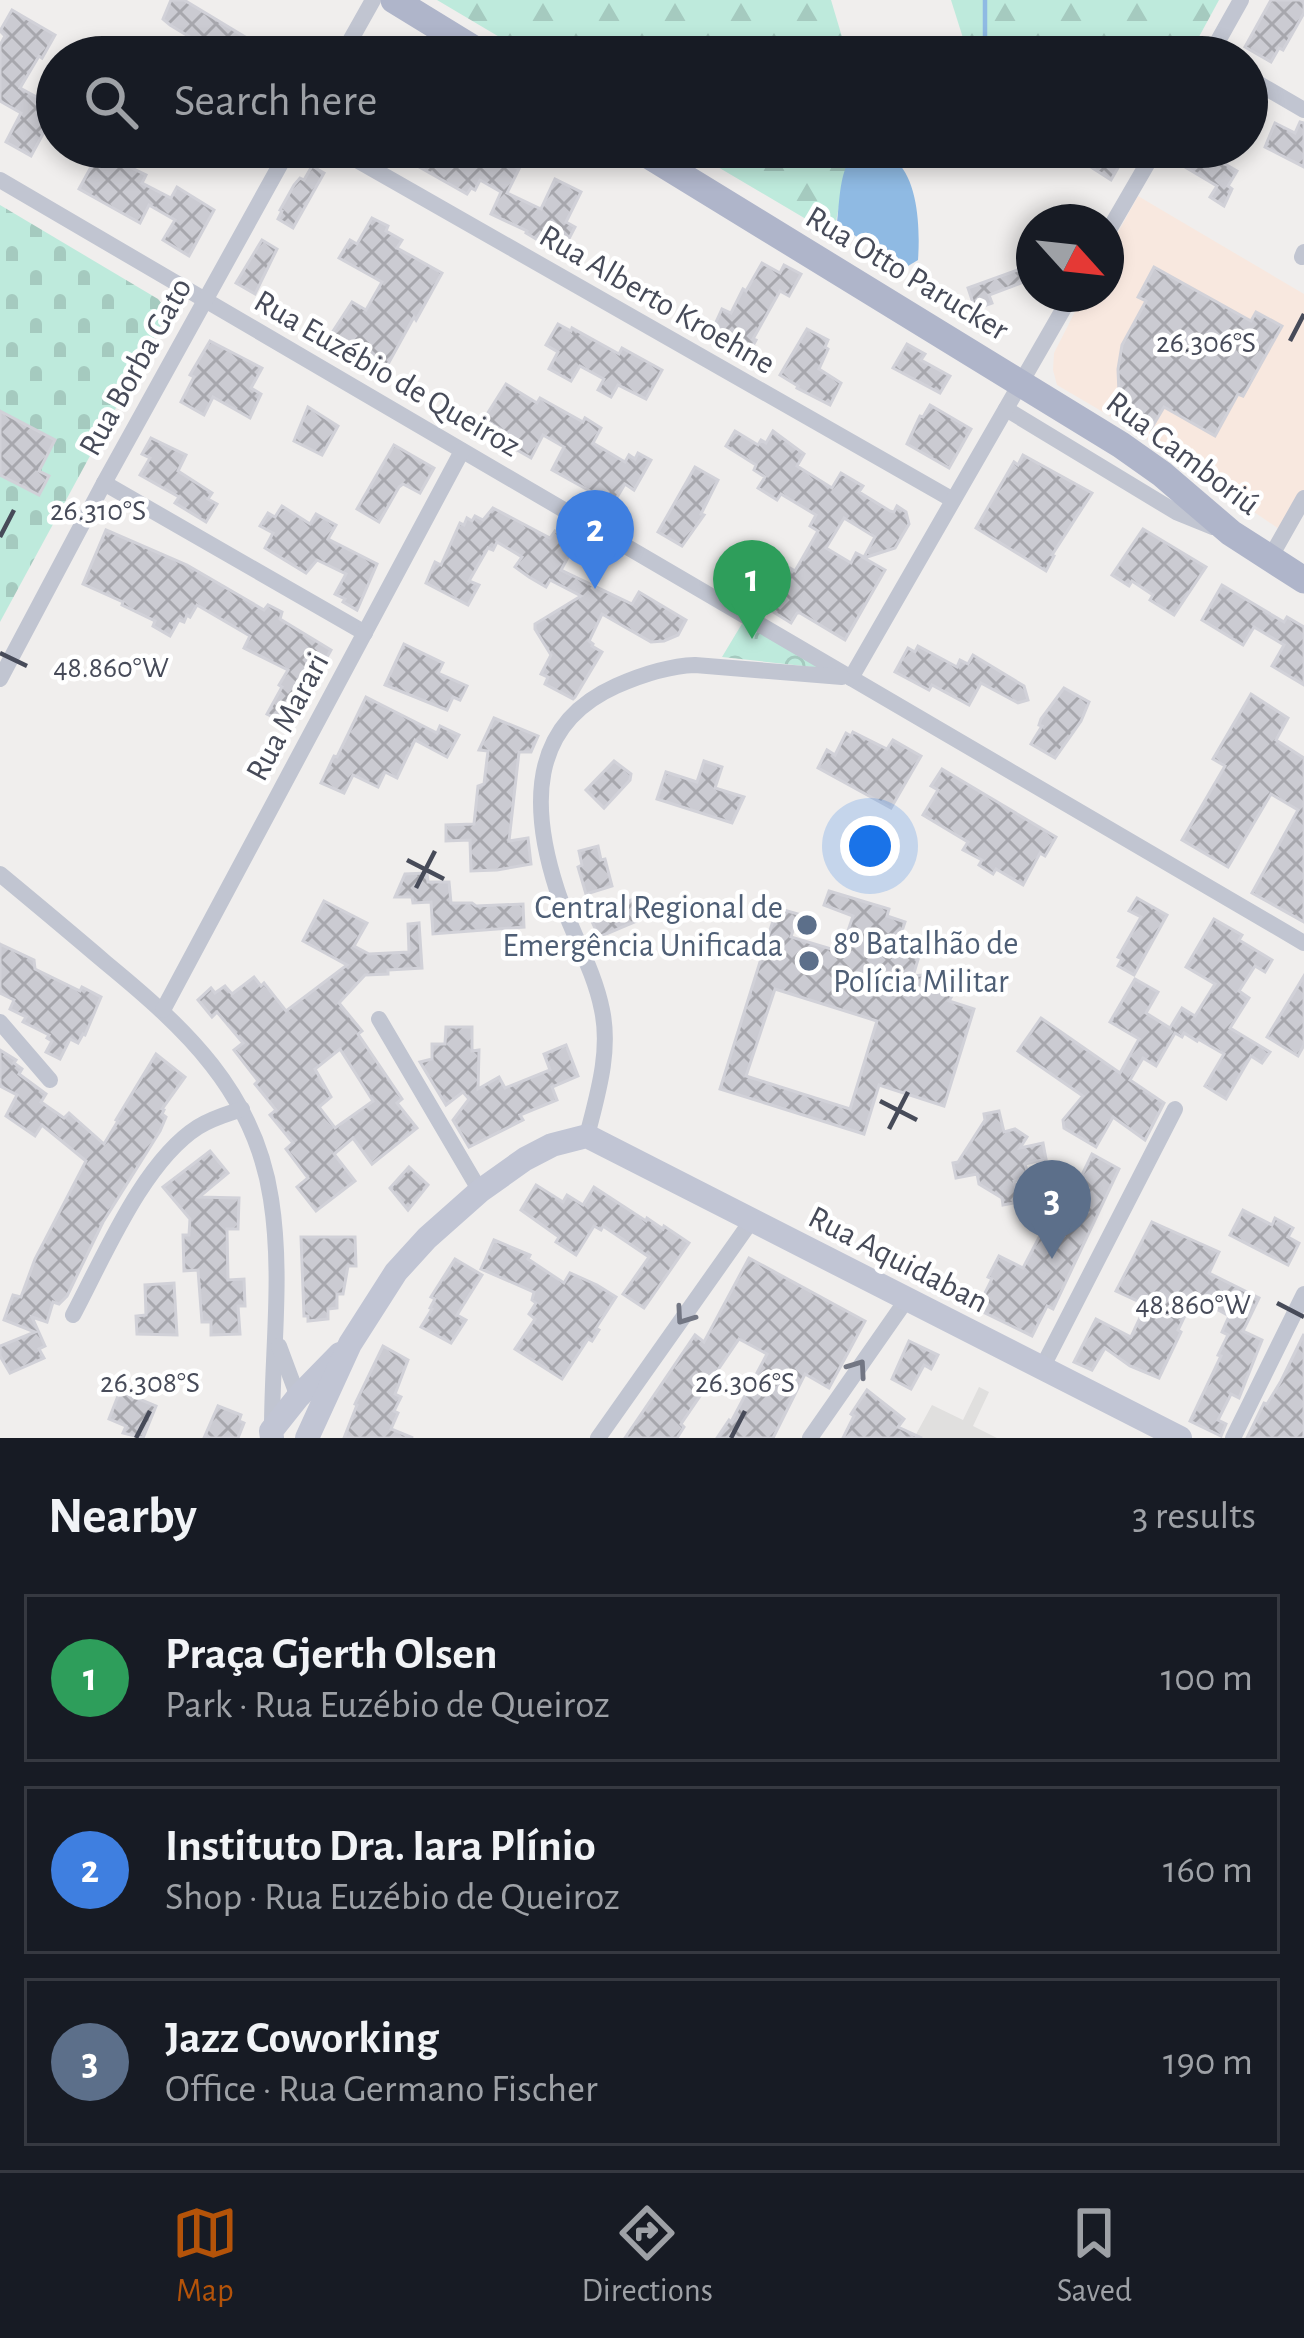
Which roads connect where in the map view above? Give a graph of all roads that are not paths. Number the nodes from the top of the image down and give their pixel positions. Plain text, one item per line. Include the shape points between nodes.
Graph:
1 (374, 0) edge
2 (394, 0) edge
3 (1241, 0) edge
4 (353, 36) edge
5 (453, 36) edge
6 (1221, 36) edge
7 (1268, 89) edge
8 (1304, 110) edge
9 (278, 168) edge
10 (371, 168) edge
11 (669, 168) edge
12 (1145, 168) edge
13 (0, 180) edge
14 (1124, 204) edge
15 (205, 300) junction
16 (1062, 312) edge
17 (1021, 383) junction
18 (1006, 409) junction
19 (462, 451) junction
20 (104, 483) junction
21 (1304, 498) edge
22 (953, 500) junction
23 (1231, 533) junction
24 (1270, 558) junction
25 (1304, 580) edge
26 (365, 633) junction
27 (851, 677) junction
28 (0, 679) edge
29 (0, 874) edge
30 (1304, 943) edge
31 (163, 1010) junction
32 (379, 1019) dead end
33 (0, 1022) edge
34 (50, 1080) dead end
35 (242, 1109) junction
36 (1174, 1109) dead end
37 (587, 1136) junction
38 (480, 1191) junction
39 (752, 1220) junction
40 (1304, 1294) edge
41 (907, 1299) junction
42 (74, 1315) dead end
43 (276, 1340) junction
44 (350, 1344) junction
45 (1042, 1368) junction
46 (298, 1397) junction
47 (274, 1435) edge
48 (309, 1435) edge
49 (598, 1438) edge
50 (810, 1438) edge
51 (1180, 1438) edge
52 (1233, 1438) edge

1 - 4 street
2 - 5 main road
3 - 6 street
7 - 8 street
9 - 15 street, Rua Borba Gato
10 - 22 street, Rua Alberto Kroehne
11 - 17 main road, Rua Otto Parucker
12 - 14 street
13 - 15 street, Rua Euzébio de Queiroz
15 - 19 street, Rua Euzébio de Queiroz
15 - 20 street, Rua Borba Gato
16 - 17 street
17 - 18 street
17 - 23 main road, Rua Camboriú via 1144,460
18 - 22 street
18 - 23 street via 1176,512
19 - 26 street, Rua Marari
19 - 27 street, Rua Euzébio de Queiroz
20 - 26 street
20 - 28 street, Rua Borba Gato
21 - 24 street
22 - 27 street
23 - 24 main road, Rua Camboriú
24 - 25 main road, Rua Camboriú
26 - 31 street, Rua Marari
27 - 30 street, Rua Euzébio de Queiroz
27 - 37 street via 670,667 602,692 564,723 542,783 541,828 603,1012 604,1054
29 - 31 street
31 - 35 street
32 - 38 street
33 - 34 street
35 - 42 street via 176,1145 137,1196
35 - 43 street via 272,1201
36 - 45 street
37 - 38 street via 552,1145
37 - 39 street, Rua Aquidaban
38 - 44 street via 396,1272
39 - 41 street, Rua Aquidaban
39 -> 49 street
40 - 52 street
41 - 45 street, Rua Aquidaban
50 -> 41 street
43 - 46 street
43 - 47 street
44 - 46 street
44 - 48 street
45 - 51 street, Rua Aquidaban
46 - 47 street
46 - 48 street

